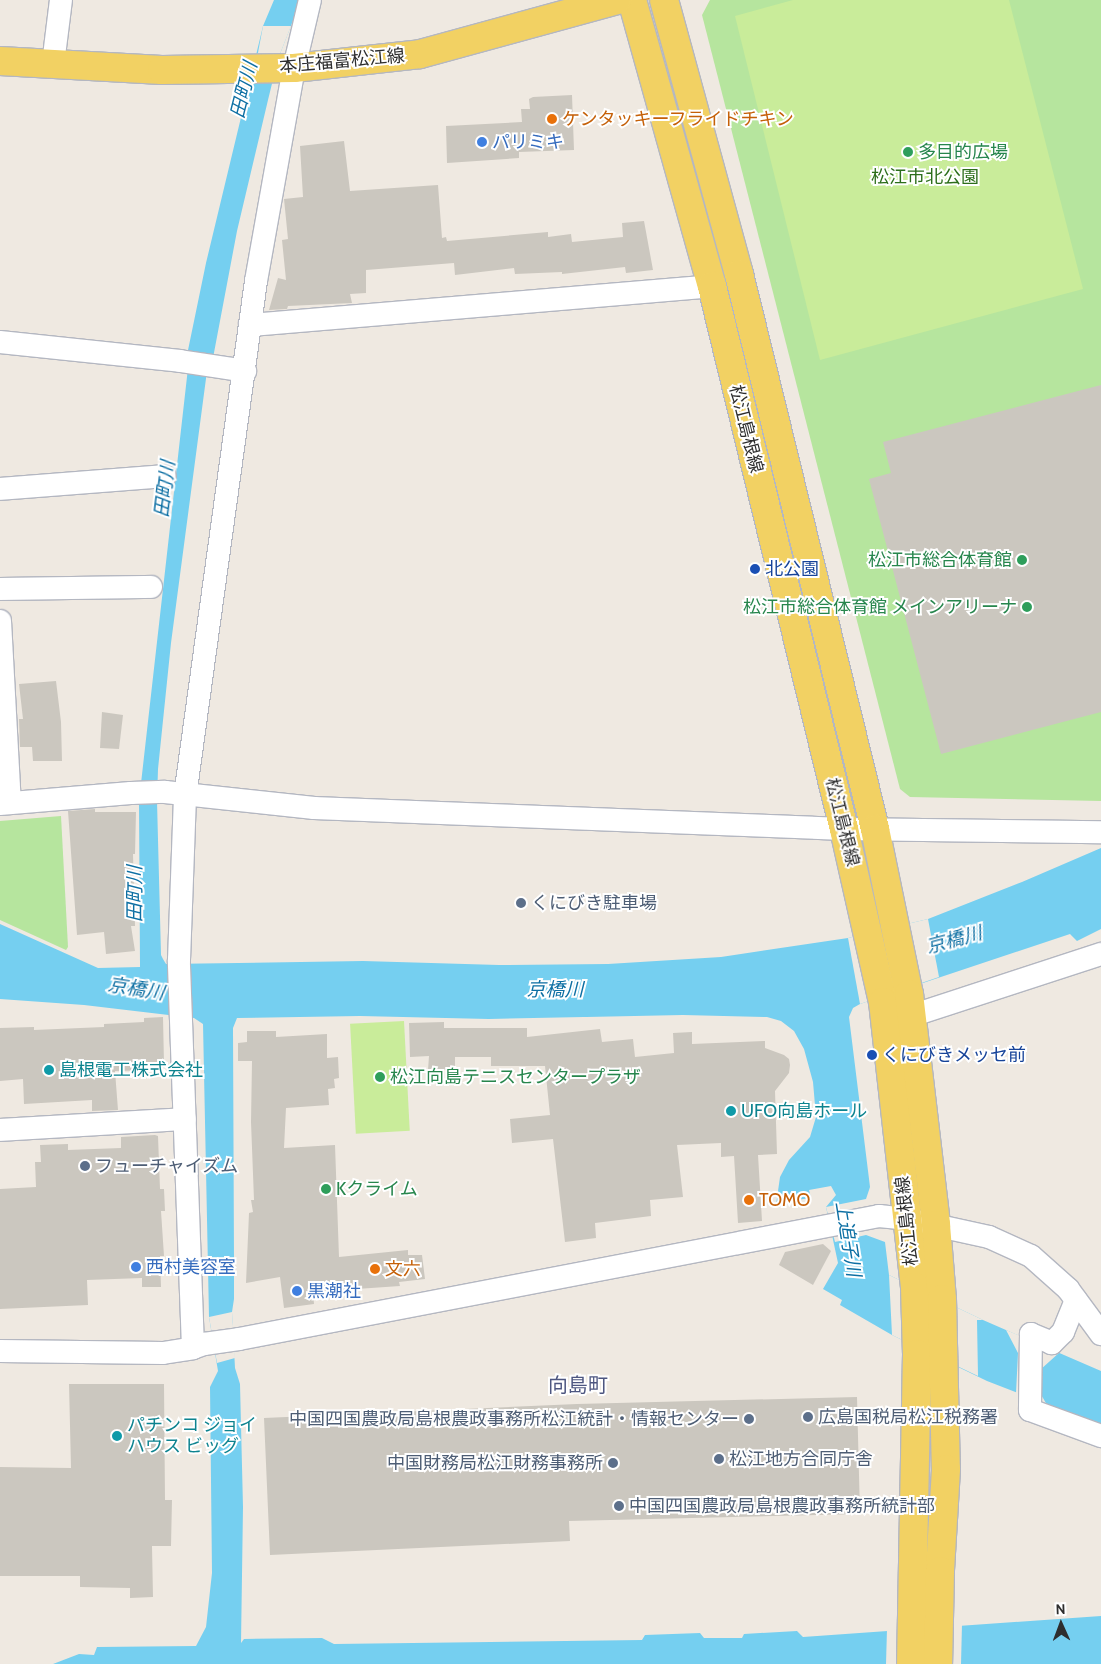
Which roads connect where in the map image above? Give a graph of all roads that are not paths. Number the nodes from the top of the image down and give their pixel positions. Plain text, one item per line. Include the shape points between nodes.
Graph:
1 (61, 0) edge
2 (310, 0) edge
3 (617, 0) edge
4 (632, 0) edge
5 (664, 0) edge
6 (0, 61) edge
7 (52, 64) junction
8 (287, 68) junction
9 (712, 286) junction
10 (250, 325) junction
11 (0, 342) edge
12 (245, 372) junction
13 (164, 476) dead end
14 (0, 489) edge
15 (151, 587) dead end
16 (0, 589) edge
17 (0, 621) edge
18 (175, 794) junction
19 (5, 803) edge
20 (844, 829) junction
21 (875, 829) junction
22 (1101, 832) edge
23 (1101, 954) edge
24 (910, 1005) junction
25 (185, 1119) junction
26 (0, 1130) edge
27 (907, 1218) junction
28 (936, 1225) junction
29 (1076, 1300) junction
30 (1101, 1334) edge
31 (199, 1346) junction
32 (0, 1351) edge
33 (1101, 1436) edge
34 (911, 1664) edge
35 (938, 1664) edge

1 - 7 street
2 - 8 street
3 - 8 main road, 本庄福富松江線 via 420,54
4 - 9 main road, 松江島根線
5 - 21 main road, 松江島根線 via 739,274
6 - 7 main road, 本庄福富松江線
7 - 8 main road, 本庄福富松江線 via 162,70
8 - 10 street
9 - 10 street
9 - 20 main road, 松江島根線
10 - 12 street
11 - 12 street via 184,361
12 - 18 street
13 - 14 street
15 - 16 street
17 - 19 street
18 - 19 street via 134,792
18 - 20 street via 314,808
18 - 25 street
20 - 21 street
20 - 27 main road, 松江島根線 via 883,1002
21 - 22 street
21 - 24 main road, 松江島根線
23 - 24 street
24 - 28 main road, 松江島根線
25 - 26 street
25 - 31 street
27 - 28 street
27 - 31 street via 879,1216
27 - 34 main road, 松江島根線 via 917,1354
28 - 29 street via 989,1237 1031,1256
28 - 35 main road, 松江島根線 via 945,1367 946,1469
29 - 30 street
29 - 33 street via 1063,1332 1052,1343 1031,1334 1030,1410
31 - 32 street via 162,1353

